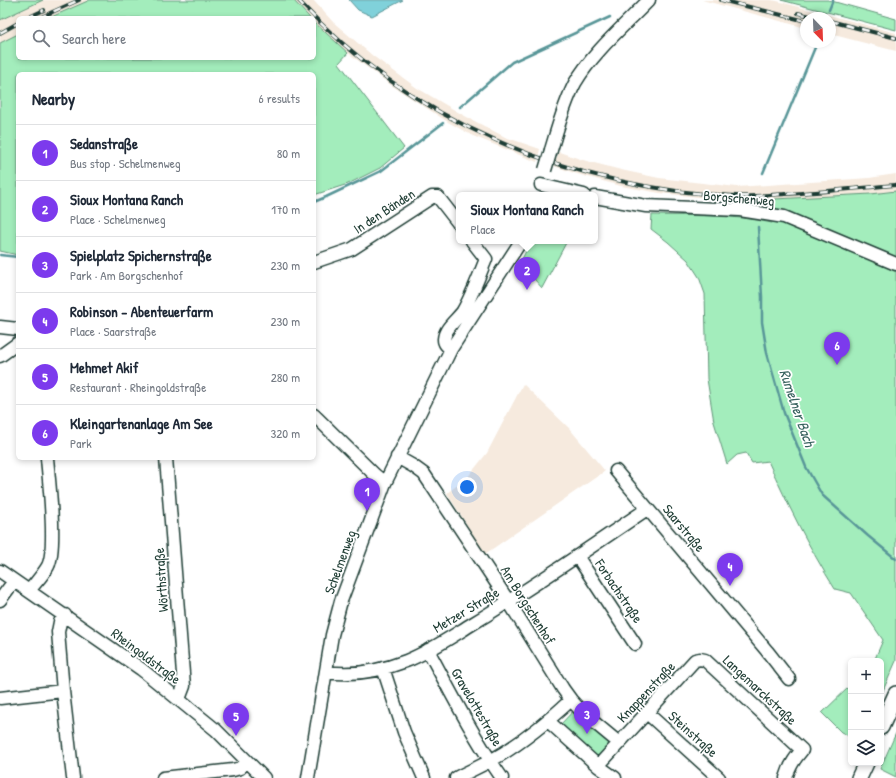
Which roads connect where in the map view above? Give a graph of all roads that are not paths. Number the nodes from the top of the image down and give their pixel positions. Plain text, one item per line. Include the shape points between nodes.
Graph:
1 (649, 0) edge
2 (540, 190) edge
3 (558, 192) edge
4 (598, 198) edge
5 (456, 220) edge
6 (474, 244) edge
7 (518, 244) edge
8 (316, 261) edge
9 (896, 264) edge
10 (0, 327) edge
11 (16, 330) edge
12 (16, 344) edge
13 (451, 348) junction
14 (0, 356) edge
15 (316, 417) edge
16 (397, 458) junction
17 (47, 460) edge
18 (166, 460) edge
19 (616, 471) dead end
20 (385, 482) junction
21 (648, 508) junction
22 (577, 556) junction
23 (0, 571) edge
24 (14, 580) junction
25 (29, 591) junction
26 (0, 600) edge
27 (509, 602) junction
28 (65, 615) junction
29 (635, 644) dead end
30 (428, 650) junction
31 (695, 660) joint
32 (383, 668) junction
33 (326, 672) junction
34 (789, 679) dead end
35 (63, 691) junction
36 (896, 694) edge
37 (0, 698) edge
38 (179, 700) junction
39 (571, 700) junction
40 (647, 713) junction
41 (884, 720) edge
42 (548, 721) junction
43 (619, 743) junction
44 (247, 761) junction
45 (490, 761) junction
46 (598, 766) junction
47 (865, 766) edge
48 (73, 778) edge
49 (163, 778) edge
50 (264, 778) edge
51 (308, 778) edge
52 (424, 778) edge
53 (456, 778) edge
54 (502, 778) edge
55 (615, 778) edge
56 (719, 778) edge
57 (786, 778) edge
58 (859, 778) edge

1 - 2 street, bridge via 595,56 576,83 562,114
2 - 3 street
4 - 9 street, Borgschenweg via 646,206 740,210 784,217
5 - 8 street, In den Bänden via 438,197 432,197 352,249
6 - 13 street via 486,259 463,310 446,330 444,342
7 - 13 street, Schelmenweg
10 - 11 street
12 - 14 street
13 - 16 street, Schelmenweg
15 - 20 street
16 - 20 street, Schelmenweg
16 - 27 street, Am Borgschenhof via 424,474
17 - 25 street via 52,550 48,565
18 - 38 street, Wörthstraße via 184,686
19 - 21 street, Saarstraße
20 - 33 street, Schelmenweg via 341,601
21 - 22 street, Metzer Straße
21 - 34 street, Saarstraße
22 - 27 street, Metzer Straße
22 - 29 street, Forbachstraße
23 - 24 street, Rheingoldstraße
24 - 25 street, Rheingoldstraße
24 - 26 street
25 - 28 street, Rheingoldstraße
27 - 30 street, Metzer Straße
27 - 39 street, Am Borgschenhof
28 - 35 street via 58,632
28 - 38 street, Rheingoldstraße via 141,669
30 - 32 street, Metzer Straße
30 - 45 street, Gravelottestraße
31 - 40 street, Knappenstraße
31 - 57 street, Langemarckstraße via 705,660 802,750 794,758
32 - 33 street, Metzer Straße via 350,674
32 - 52 street via 404,732
33 - 51 street, Schelmenweg
35 - 37 street
35 - 48 street
36 - 41 main road
38 - 44 street, Rheingoldstraße via 216,730
39 - 42 street
39 - 43 street, Am Borgschenhof
40 - 43 street, Knappenstraße
40 - 56 street, Steinstraße
42 - 45 street
42 - 46 street
43 - 46 street
44 - 49 street via 240,768 233,770
44 - 50 street, Rheingoldstraße
45 - 53 street
45 - 54 street, Gravelottestraße
46 - 55 street
47 - 58 main road

